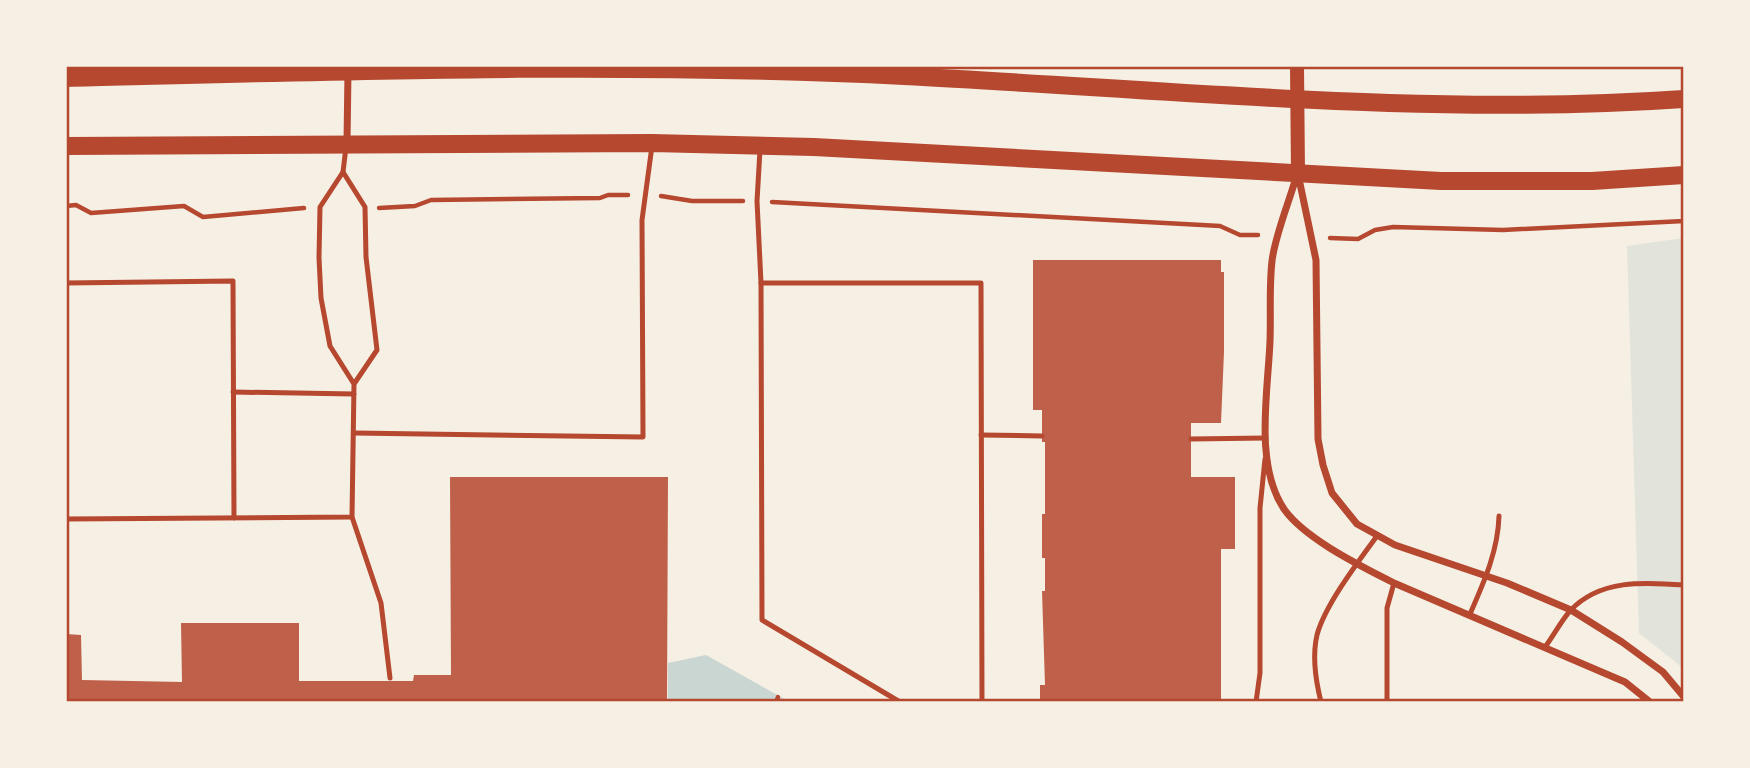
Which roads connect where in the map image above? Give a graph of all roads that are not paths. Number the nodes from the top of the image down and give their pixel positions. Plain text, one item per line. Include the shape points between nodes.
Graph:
1 (1297, 66) edge
2 (348, 69) edge
3 (66, 78) edge
4 (1298, 99) junction
5 (1684, 99) edge
6 (652, 143) junction
7 (347, 144) junction
8 (66, 146) edge
9 (760, 146) junction
10 (343, 172) junction
11 (1298, 173) junction
12 (1684, 174) edge
13 (66, 283) edge
14 (761, 284) junction
15 (354, 384) junction
16 (233, 393) junction
17 (354, 394) junction
18 (354, 433) junction
19 (981, 435) junction
20 (1042, 436) dead end
21 (1266, 438) junction
22 (1191, 439) dead end
23 (1266, 449) junction
24 (1499, 516) dead end
25 (352, 517) junction
26 (234, 518) junction
27 (66, 519) edge
28 (1377, 536) junction
29 (1357, 564) junction
30 (1487, 577) junction
31 (1394, 583) junction
32 (1684, 585) edge
33 (1571, 610) junction
34 (1471, 614) junction
35 (1545, 647) junction
36 (390, 678) dead end
37 (1684, 697) edge
38 (900, 702) edge
39 (982, 702) edge
40 (1256, 702) edge
41 (1321, 702) edge
42 (1387, 702) edge
43 (1650, 702) edge

1 - 4 main road
2 - 3 main road
2 - 4 main road via 696,69
2 - 7 street
4 - 5 main road via 1488,106
4 - 11 main road
6 - 7 main road
6 - 9 main road
6 - 18 lane via 642,220 643,437
7 - 8 main road
7 - 10 lane
9 - 11 main road
9 - 14 lane
10 - 15 lane via 365,207 377,350
10 - 15 lane via 320,207 321,298 330,346
11 - 12 main road via 1441,181 1592,181
11 - 21 street via 1272,260
11 - 28 street via 1316,260 1318,439 1323,465 1332,493 1357,524
13 - 16 lane via 233,281
14 - 19 lane via 981,284
14 - 38 lane via 762,620
15 - 17 lane
16 - 17 lane
16 - 26 lane
17 - 18 lane
18 - 25 lane
19 - 20 lane
19 - 39 lane
21 - 22 lane
21 - 23 street
23 - 29 street via 1284,508 1302,529
23 - 40 lane via 1260,508
24 - 30 lane via 1499,538
25 - 26 lane
25 - 36 lane via 381,603
26 - 27 lane
28 - 29 lane
28 - 30 street
29 - 31 street
29 - 41 lane via 1316,638
30 - 33 street
30 - 34 lane
31 - 34 street
31 - 42 lane via 1387,608
32 - 33 lane via 1621,585 1592,592
33 - 35 lane
33 - 37 street via 1663,672
34 - 35 street
35 - 43 street via 1625,682

